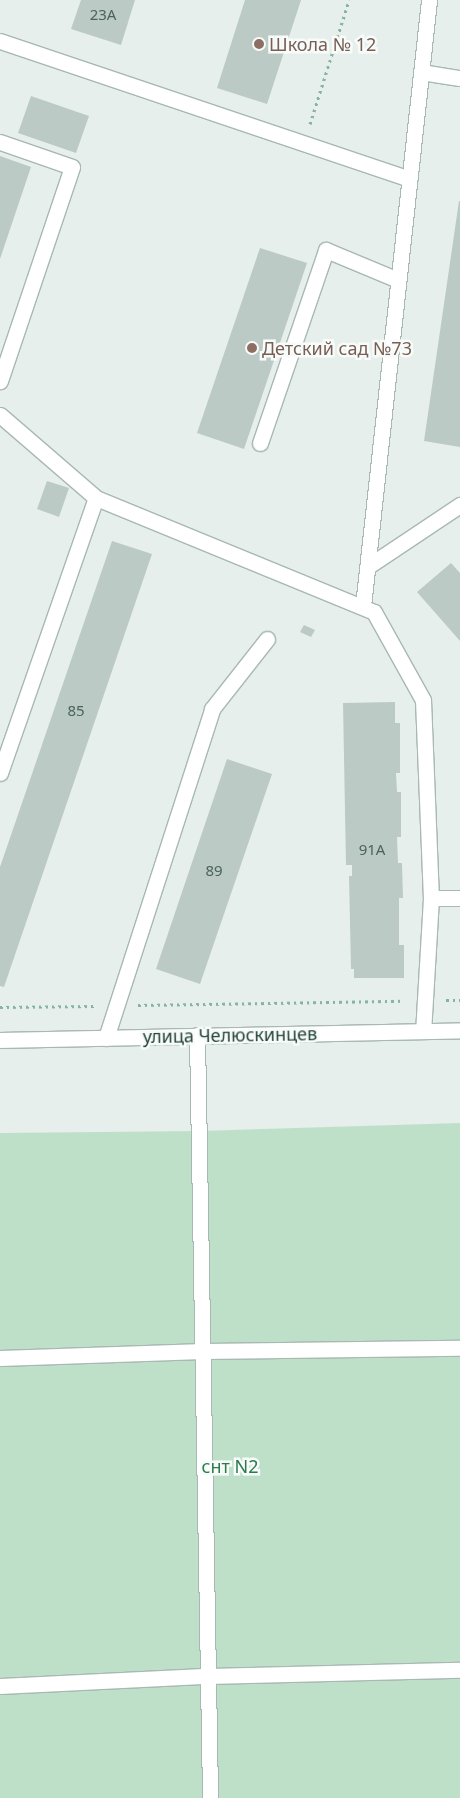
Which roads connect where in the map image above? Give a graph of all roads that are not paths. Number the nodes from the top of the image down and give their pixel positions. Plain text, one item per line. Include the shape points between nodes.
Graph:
1 (429, 0) edge
2 (0, 42) edge
3 (421, 72) junction
4 (460, 78) edge
5 (0, 142) edge
6 (409, 179) junction
7 (398, 280) junction
8 (0, 381) edge
9 (0, 415) edge
10 (260, 443) dead end
11 (96, 498) junction
12 (460, 505) edge
13 (367, 567) junction
14 (362, 606) junction
15 (267, 639) dead end
16 (0, 773) edge
17 (431, 898) junction
18 (460, 898) edge
19 (460, 1030) edge
20 (423, 1031) junction
21 (197, 1035) junction
22 (106, 1038) junction
23 (0, 1040) edge
24 (460, 1348) edge
25 (204, 1351) junction
26 (0, 1358) edge
27 (460, 1670) edge
28 (208, 1676) junction
29 (0, 1686) edge
30 (210, 1798) edge

1 - 3 street
2 - 6 street
3 - 4 street
3 - 6 street
5 - 8 street via 72,167
6 - 7 street
7 - 10 street via 326,250
7 - 13 street
9 - 11 street
11 - 14 street
11 - 16 street
12 - 13 street
13 - 14 street
14 - 17 street via 374,612 423,700
15 - 22 street via 212,709
17 - 18 street
17 - 20 street
19 - 20 street, улица Челюскинцев
20 - 21 street, улица Челюскинцев
21 - 22 street, улица Челюскинцев
21 - 25 street
22 - 23 street, улица Челюскинцев
24 - 25 street
25 - 26 street
25 - 28 street
27 - 28 street
28 - 29 street
28 - 30 street

